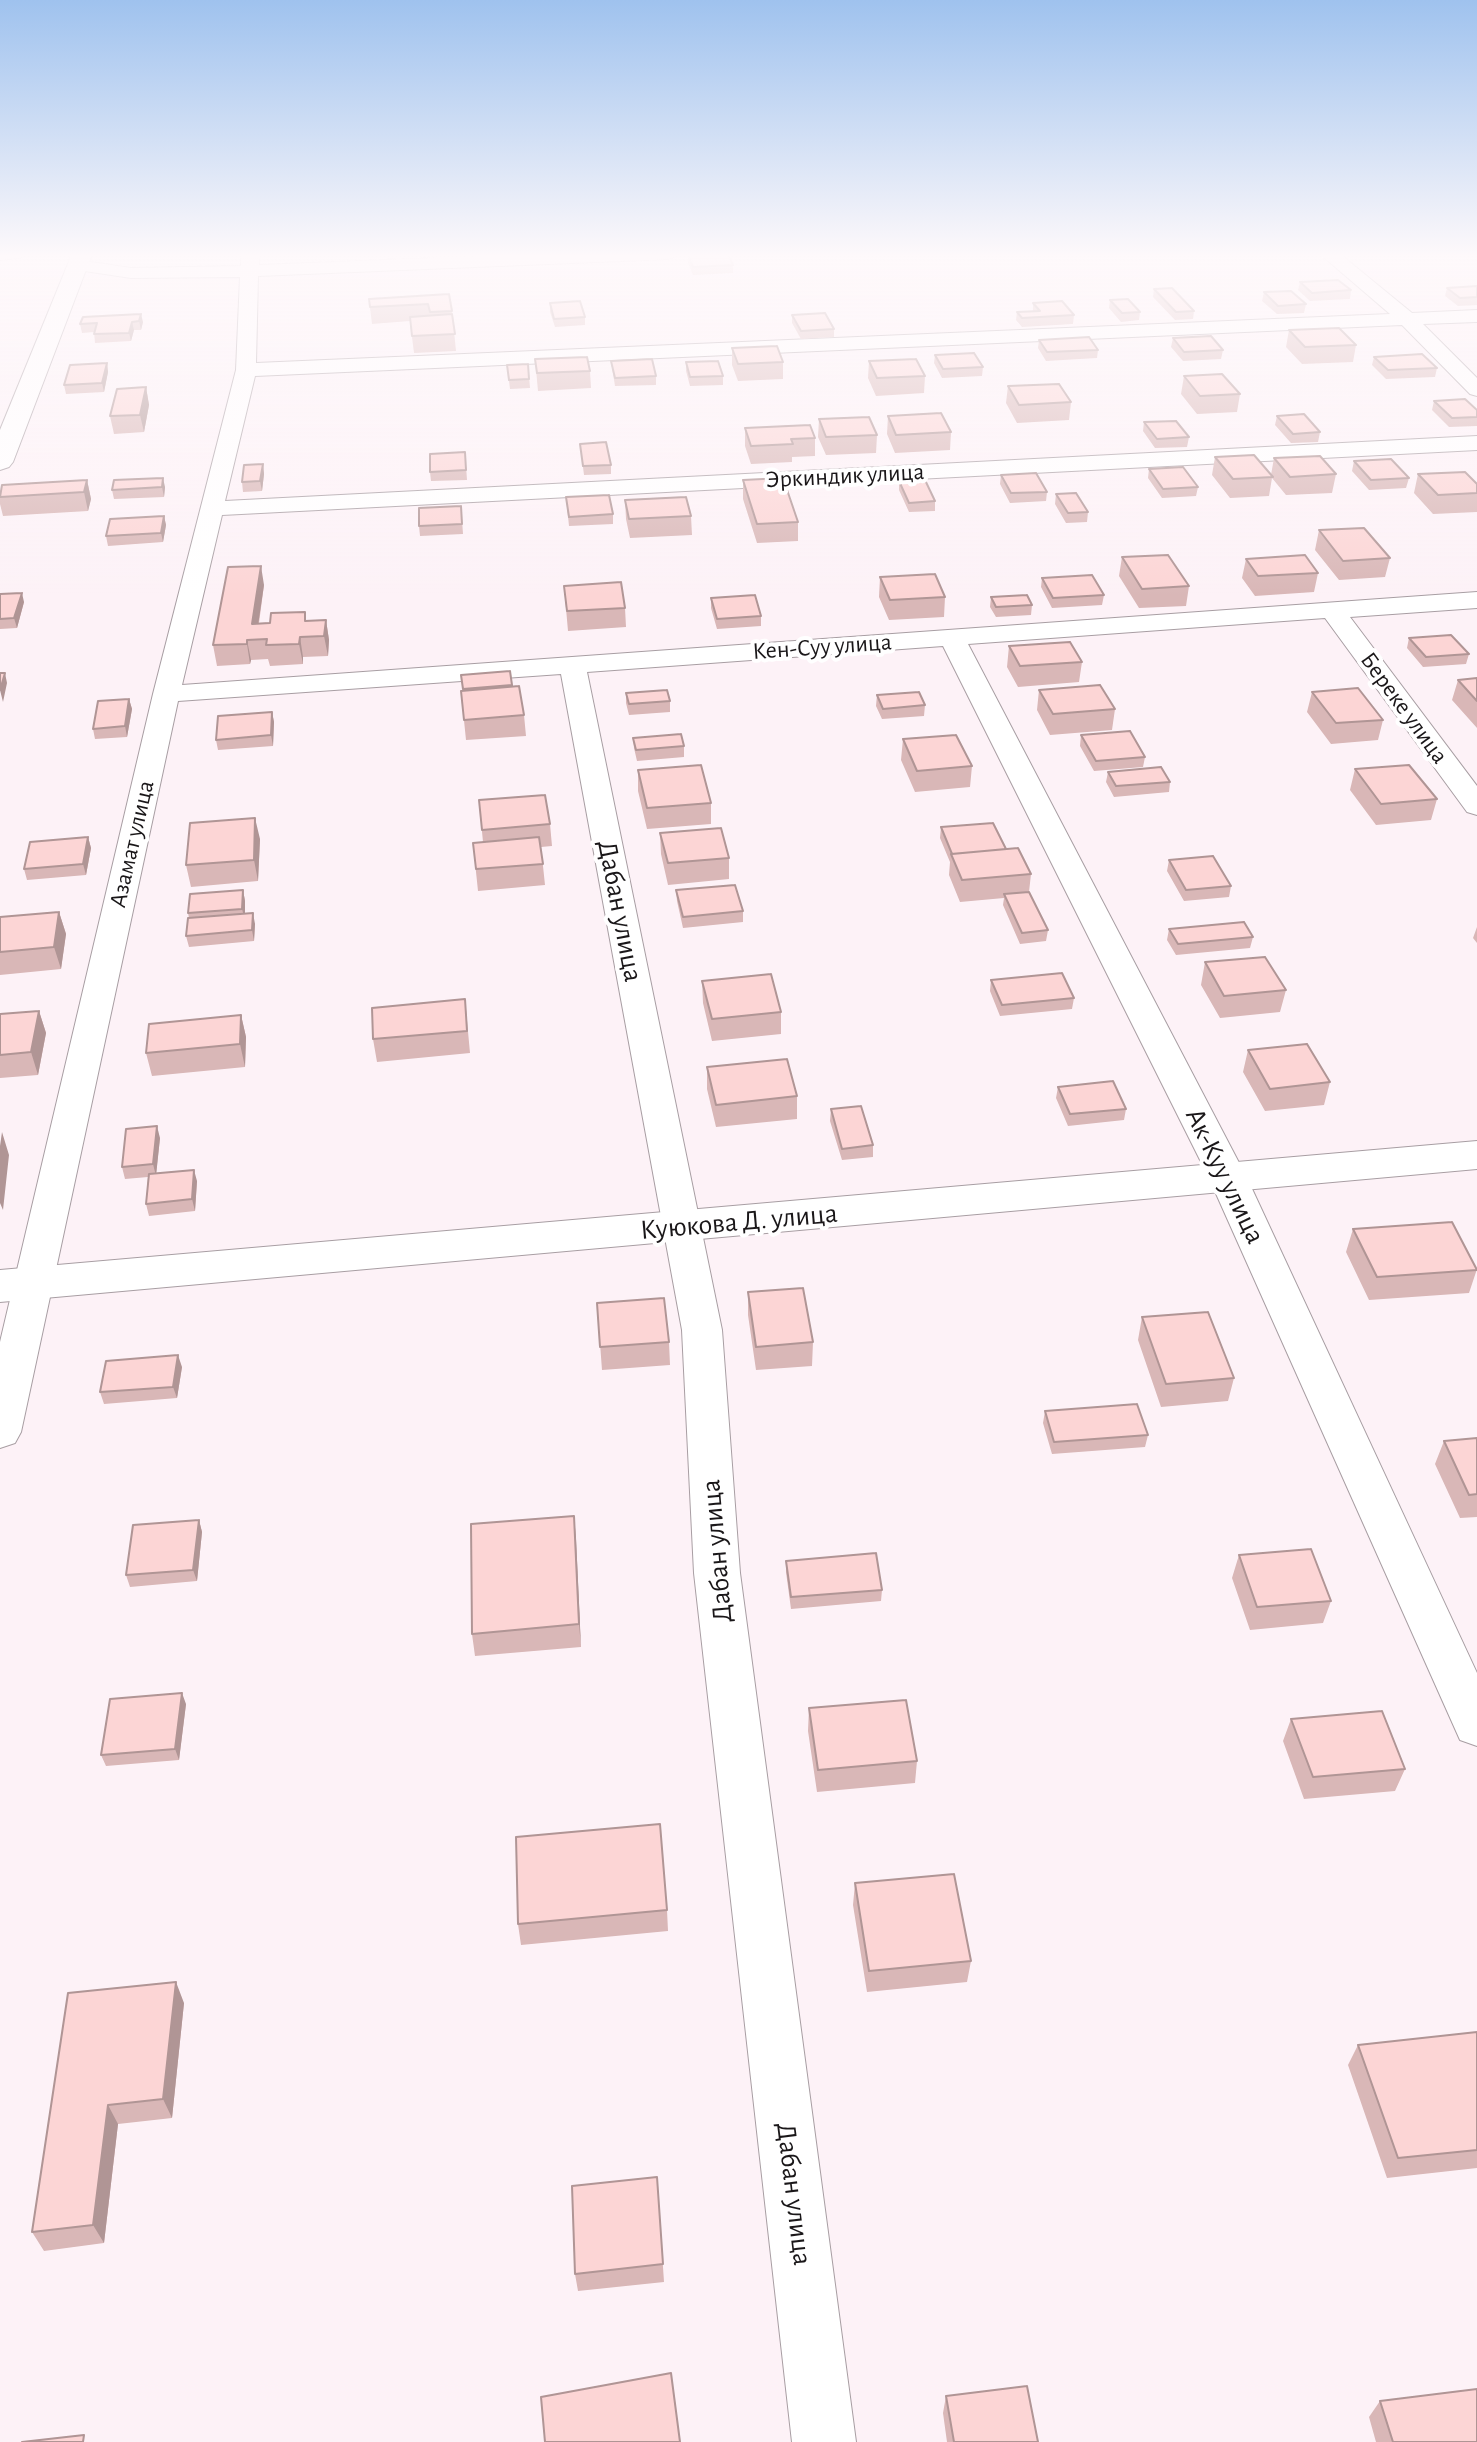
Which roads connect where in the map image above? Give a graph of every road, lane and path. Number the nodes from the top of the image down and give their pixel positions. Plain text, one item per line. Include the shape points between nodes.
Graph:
1 (37, 368) edge
2 (292, 368) edge
3 (1455, 368) edge
4 (246, 370) joint
5 (1477, 390) edge
6 (1477, 443) edge
7 (0, 462) edge
8 (213, 509) junction
9 (1477, 600) edge
10 (1331, 609) junction
11 (951, 637) junction
12 (573, 666) junction
13 (166, 694) junction
14 (1477, 806) edge
15 (1477, 1155) edge
16 (1228, 1178) junction
17 (680, 1228) junction
18 (16, 1285) edge
19 (0, 1432) edge
20 (1477, 1725) edge
21 (824, 2442) edge

1 - 7 street
2 - 4 street
3 - 5 street
4 - 8 street, Азамат улица
6 - 8 street, Эркиндик улица
8 - 13 street, Азамат улица
9 - 10 street, Кен-Суу улица
10 - 11 street, Кен-Суу улица
10 - 14 street, Береке улица
11 - 12 street, Кен-Суу улица
11 - 16 street, Ак-Куу улица
12 - 13 street, Кен-Суу улица
12 - 17 street, Дабан улица
13 - 18 street, Азамат улица
15 - 16 street, Куюкова Д. улица
16 - 17 street, Куюкова Д. улица
16 - 20 street, Ак-Куу улица
17 - 18 street, Куюкова Д. улица
17 - 21 street, Дабан улица via 702,1330 717,1573
18 - 19 street, Азамат улица

